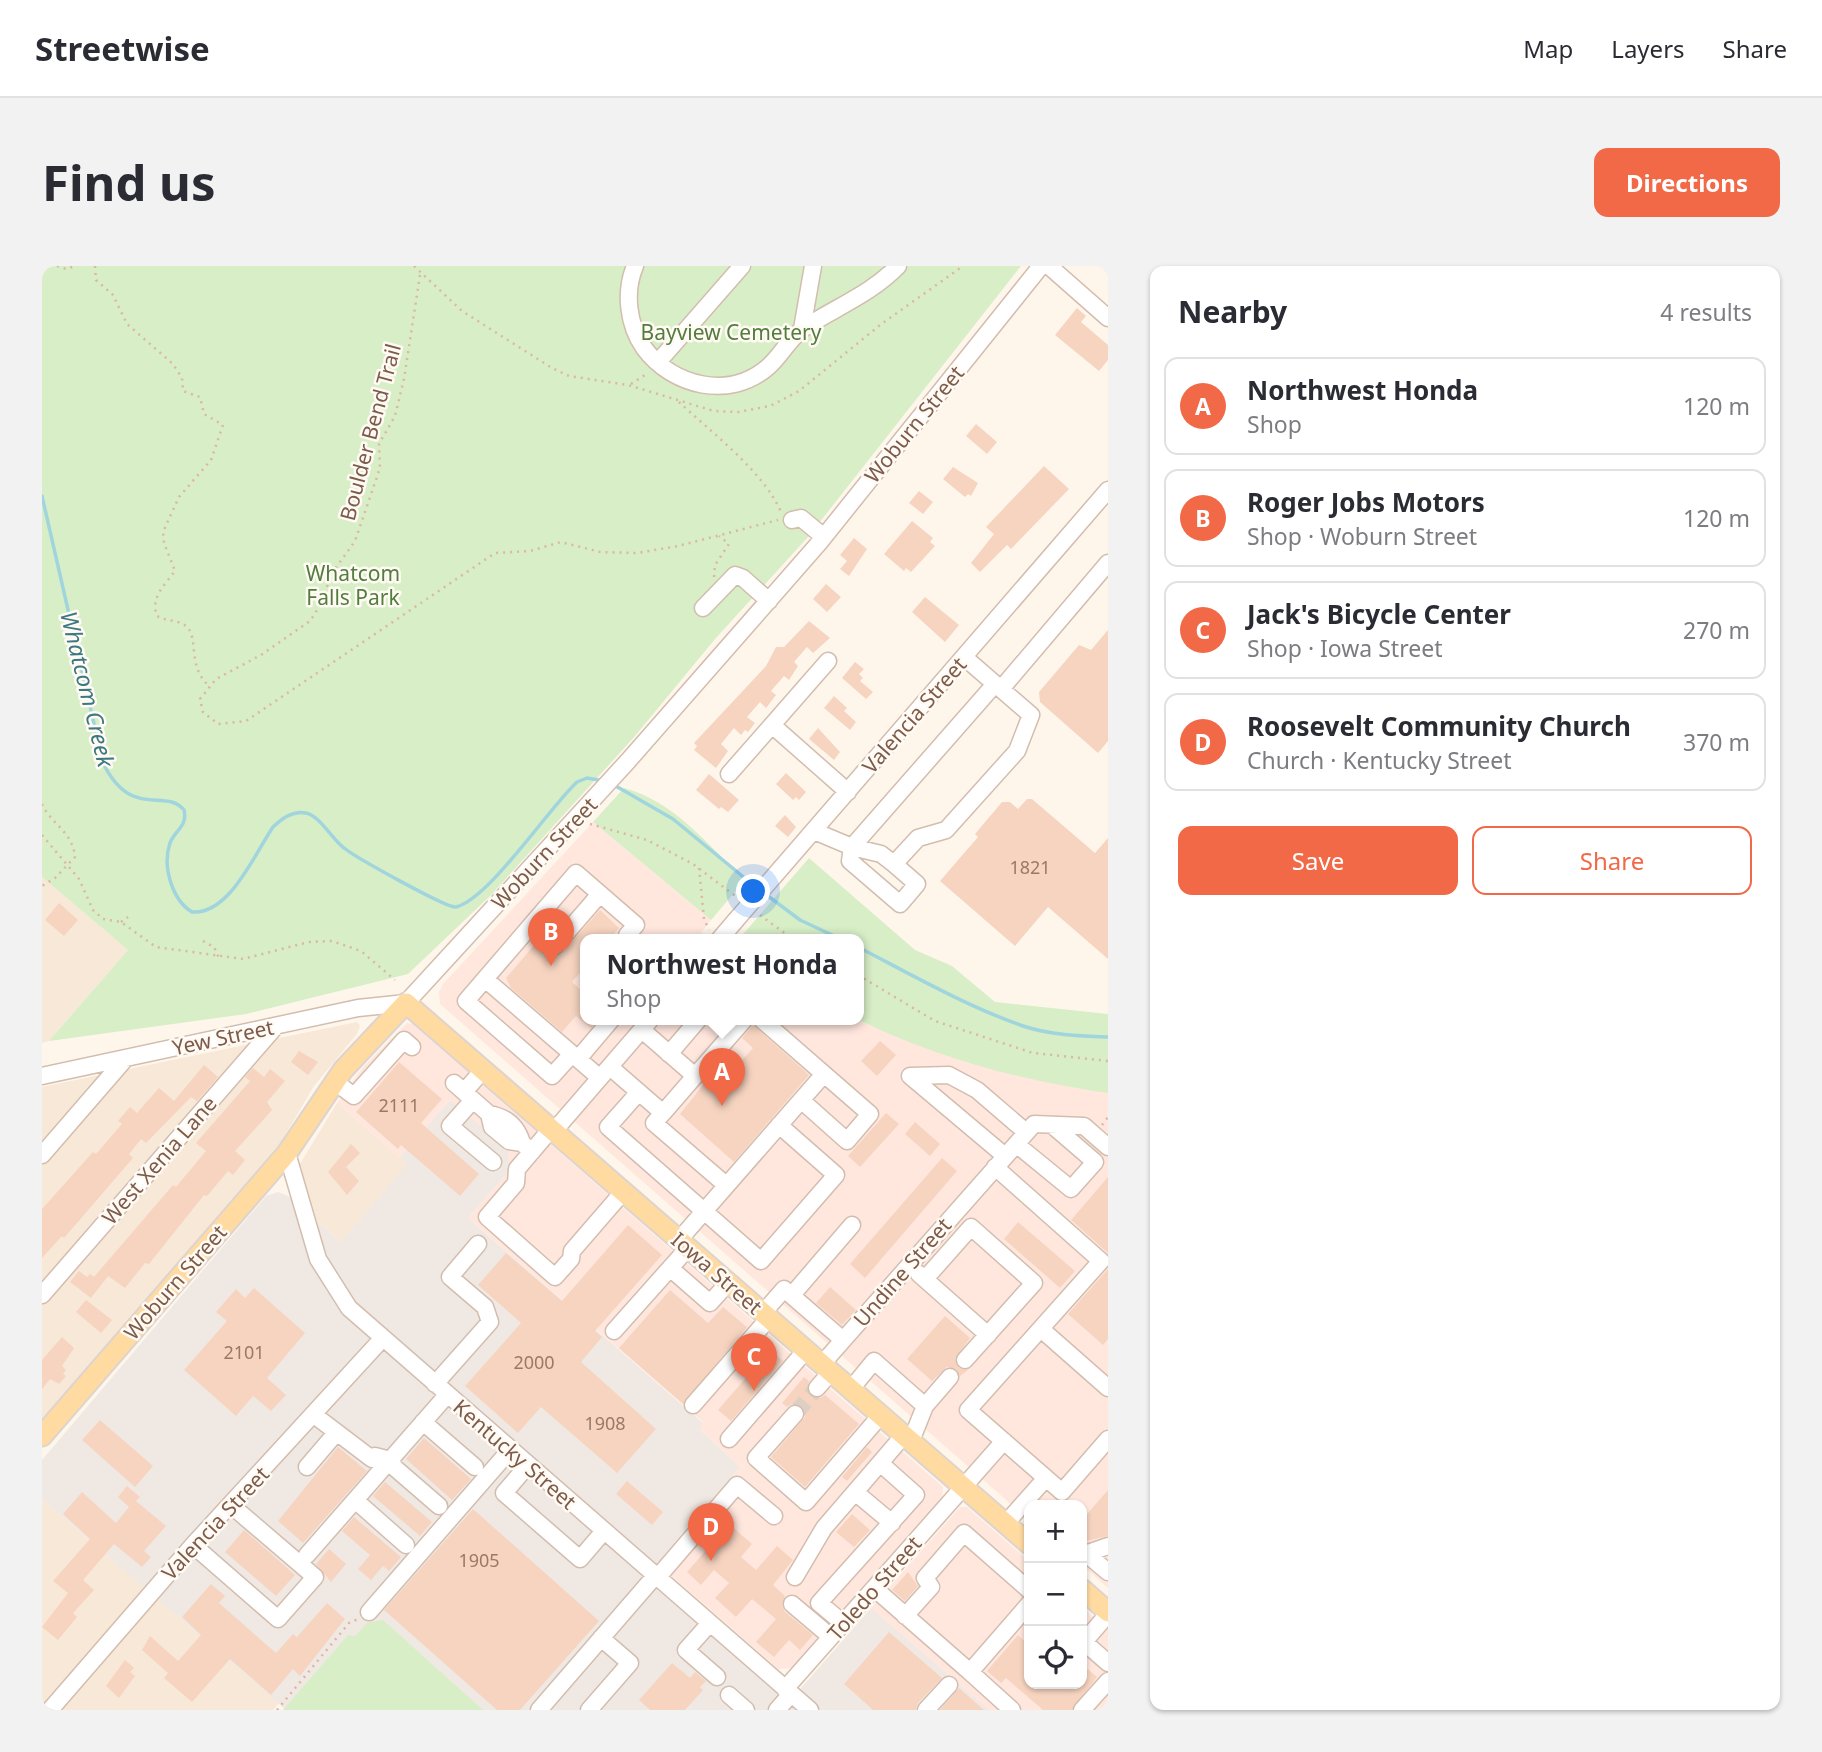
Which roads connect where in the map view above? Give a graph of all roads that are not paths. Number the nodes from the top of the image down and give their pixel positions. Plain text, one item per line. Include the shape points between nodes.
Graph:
1 (635, 266) edge
2 (742, 266) edge
3 (813, 266) edge
4 (898, 266) edge
5 (1041, 266) edge
6 (1049, 266) edge
7 (1108, 318) edge
8 (802, 329) junction
9 (658, 362) junction
10 (1108, 490) edge
11 (1102, 508) edge
12 (792, 520) road end
13 (824, 537) junction
14 (1108, 564) edge
15 (769, 601) junction
16 (703, 608) dead end
17 (964, 657) junction
18 (828, 660) dead end
19 (998, 686) junction
20 (772, 725) junction
21 (729, 774) dead end
22 (848, 792) junction
23 (814, 831) junction
24 (852, 847) junction
25 (894, 864) junction
26 (600, 894) junction
27 (532, 925) junction
28 (630, 934) edge
29 (719, 934) edge
30 (485, 979) junction
31 (406, 1003) junction
32 (606, 1025) edge
33 (646, 1025) edge
34 (694, 1025) edge
35 (740, 1025) edge
36 (768, 1025) edge
37 (276, 1026) junction
38 (412, 1046) dead end
39 (669, 1054) junction
40 (575, 1056) junction
41 (126, 1058) junction
42 (483, 1070) junction
43 (605, 1072) junction
44 (824, 1074) junction
45 (42, 1076) edge
46 (695, 1076) junction
47 (335, 1082) junction
48 (464, 1092) junction
49 (639, 1092) junction
50 (801, 1100) junction
51 (663, 1113) junction
52 (779, 1125) junction
53 (1052, 1125) junction
54 (553, 1130) junction
55 (1021, 1138) junction
56 (1108, 1147) edge
57 (527, 1148) junction
58 (287, 1153) junction
59 (42, 1155) edge
60 (493, 1162) dead end
61 (1000, 1162) junction
62 (726, 1185) junction
63 (623, 1192) junction
64 (704, 1211) junction
65 (852, 1225) dead end
66 (478, 1244) dead end
67 (684, 1244) junction
68 (909, 1265) junction
69 (670, 1268) junction
70 (926, 1279) junction
71 (728, 1283) junction
72 (42, 1294) edge
73 (792, 1295) junction
74 (766, 1315) junction
75 (1041, 1329) junction
76 (614, 1331) dead end
77 (988, 1335) junction
78 (382, 1339) junction
79 (844, 1340) junction
80 (806, 1350) junction
81 (965, 1360) dead end
82 (827, 1368) junction
83 (950, 1377) dead end
84 (1107, 1385) edge
85 (817, 1388) tunnel mouth
86 (851, 1389) junction
87 (441, 1390) junction
88 (693, 1405) dead end
89 (925, 1406) junction
90 (795, 1414) tunnel mouth
91 (314, 1415) junction
92 (881, 1415) junction
93 (423, 1422) junction
94 (336, 1433) junction
95 (42, 1436) edge
96 (729, 1438) dead end
97 (908, 1438) junction
98 (1108, 1439) edge
99 (1004, 1441) junction
100 (510, 1450) junction
101 (390, 1460) junction
102 (880, 1463) junction
103 (528, 1465) junction
104 (475, 1466) dead end
105 (307, 1467) dead end
106 (1046, 1478) junction
107 (963, 1486) junction
108 (855, 1492) junction
109 (355, 1500) junction
110 (232, 1506) junction
111 (439, 1506) dead end
112 (774, 1516) dead end
113 (892, 1523) junction
114 (1006, 1523) junction
115 (604, 1531) junction
116 (1024, 1539) edge
117 (193, 1545) junction
118 (407, 1545) dead end
119 (1108, 1546) edge
120 (1087, 1552) edge
121 (865, 1554) junction
122 (307, 1555) dead end
123 (1087, 1556) edge
124 (1108, 1572) edge
125 (887, 1573) junction
126 (656, 1577) junction
127 (795, 1577) dead end
128 (1024, 1586) edge
129 (874, 1588) junction
130 (1087, 1594) edge
131 (792, 1604) dead end
132 (1024, 1610) edge
133 (369, 1612) road end
134 (1108, 1613) edge
135 (905, 1616) junction
136 (710, 1623) junction
137 (842, 1623) junction
138 (1087, 1636) edge
139 (831, 1637) junction
140 (601, 1638) junction
141 (1087, 1644) edge
142 (1108, 1662) edge
143 (970, 1672) junction
144 (717, 1677) dead end
145 (1108, 1681) edge
146 (949, 1685) dead end
147 (788, 1691) junction
148 (729, 1695) dead end
149 (50, 1710) edge
150 (539, 1710) edge
151 (589, 1710) edge
152 (746, 1710) edge
153 (777, 1710) edge
154 (810, 1710) edge
155 (926, 1710) edge
156 (1012, 1710) edge
157 (1083, 1710) edge

1 - 9 street via 628,294 631,318 638,339
2 - 9 street
3 - 8 street
4 - 8 street via 871,290
5 - 13 street, Woburn Street
6 - 7 street
8 - 9 street via 765,370 736,384 700,385
10 - 11 street, Valencia Street
11 - 17 street, Valencia Street
12 - 13 street via 801,518
13 - 15 street, Woburn Street
14 - 19 street
15 - 16 street via 740,576 732,576
15 - 31 street, Woburn Street via 585,816
17 - 19 street
17 - 22 street, Valencia Street
18 - 20 street
19 - 24 street
19 - 25 street via 1031,715 1017,751 946,830 918,838
20 - 21 street
20 - 22 street
22 - 23 street, Valencia Street
23 - 24 street
23 - 29 street, Valencia Street, bridge
24 - 25 street via 881,854
24 - 25 street via 850,861 900,904 917,884
26 - 27 street via 555,946
26 - 27 street via 576,873
26 - 28 street via 636,925
27 - 30 street
30 - 40 street
30 - 40 street via 466,1001 552,1076
31 - 37 street, Yew Street
31 - 42 main road, Iowa Street
31 - 47 main road, Woburn Street
32 - 40 street
33 - 39 street
33 - 43 street
34 - 39 street
35 - 46 street
36 - 44 street
37 - 41 street, Yew Street
37 - 72 street, West Xenia Lane
38 - 47 street via 404,1040 354,1096
39 - 46 street
40 - 43 street
41 - 45 street, Yew Street
41 - 59 street
42 - 48 street
42 - 54 main road, Iowa Street
43 - 49 street
43 - 54 street
44 - 50 street
44 - 50 street via 870,1114 847,1140
46 - 51 street
47 - 58 main road, Woburn Street
48 - 57 street via 489,1114 492,1127
48 - 60 street via 450,1126
49 - 51 street
49 - 64 street via 608,1127
50 - 52 street
51 - 62 street via 654,1122
52 - 62 street
52 - 64 street via 836,1175 761,1261
53 - 55 street via 1034,1124
53 - 55 street via 1095,1161 1071,1189
53 - 56 street via 1084,1126
54 - 57 street
54 - 63 main road, Iowa Street
55 - 61 street, Undine Street
55 - 61 street via 976,1090 948,1075 910,1076
57 - 63 street via 516,1183 487,1217 555,1276
58 - 78 street, Kentucky Street via 326,1277 349,1308
58 - 95 main road, Woburn Street
61 - 68 street, Undine Street
61 - 75 street via 1101,1261
62 - 64 street
63 - 67 main road, Iowa Street
64 - 67 street
65 - 73 street
66 - 87 street via 450,1277 485,1307 490,1322
67 - 69 street
67 - 71 main road, Iowa Street
68 - 70 street
68 - 79 street, Undine Street
69 - 71 street via 710,1303
69 - 76 street
70 - 77 street
70 - 77 street via 971,1227 1034,1283
71 - 74 main road, Iowa Street
73 - 74 street via 784,1289
73 - 79 street
74 - 80 main road, Iowa Street
74 - 88 street
75 - 84 street
75 - 99 street via 968,1410
77 - 81 street
78 - 87 street, Kentucky Street
78 - 91 street, Valencia Street
79 - 82 street, Undine Street
80 - 82 main road, Iowa Street
80 - 96 street
82 - 85 street, Undine Street
82 - 86 main road, Iowa Street
83 - 89 street
86 - 89 street via 874,1362
86 - 92 main road, Iowa Street
87 - 93 street
87 - 100 street, Kentucky Street
89 - 97 street
90 - 92 street via 756,1458 806,1502
91 - 94 street
91 - 110 street, Valencia Street
92 - 97 main road, Iowa Street
93 - 101 street
93 - 104 street
94 - 101 street via 372,1459
94 - 105 street
97 - 102 street
97 - 107 main road, Iowa Street
98 - 106 street via 1062,1492
99 - 106 street
99 - 107 street, Toledo Street
100 - 103 street, Kentucky Street
100 - 133 street
101 - 109 street
101 - 111 street
102 - 108 street
102 - 113 street via 916,1495
103 - 115 street, Kentucky Street
103 - 115 street via 504,1493 580,1559
106 - 114 street
107 - 114 main road, Iowa Street
107 - 125 street, Toledo Street
108 - 113 street
108 - 127 street via 824,1528
109 - 118 street
109 - 122 street
110 - 117 street, Valencia Street
110 - 117 street via 315,1577 278,1619
112 - 126 street via 737,1485
113 - 121 street
114 - 116 main road, Iowa Street
115 - 126 street, Kentucky Street
117 - 149 street, Valencia Street
119 - 120 street
121 - 125 street
121 - 137 street via 819,1603
123 - 124 street
125 - 129 street, Toledo Street
126 - 136 street, Kentucky Street
126 - 140 street
128 - 135 street via 964,1533 925,1578 931,1587
129 - 135 street
129 - 137 street, Toledo Street
130 - 134 main road
131 - 139 street
132 - 143 street
134 - 138 street
135 - 143 street
136 - 144 street via 686,1650
136 - 147 street, Kentucky Street
137 - 139 street, Toledo Street
139 - 147 street, Toledo Street
140 - 150 street
140 - 151 street via 630,1663
141 - 142 street
143 - 156 street
145 - 157 street
146 - 155 street
147 - 153 street, Toledo Street
147 - 154 street, Kentucky Street
148 - 152 street

